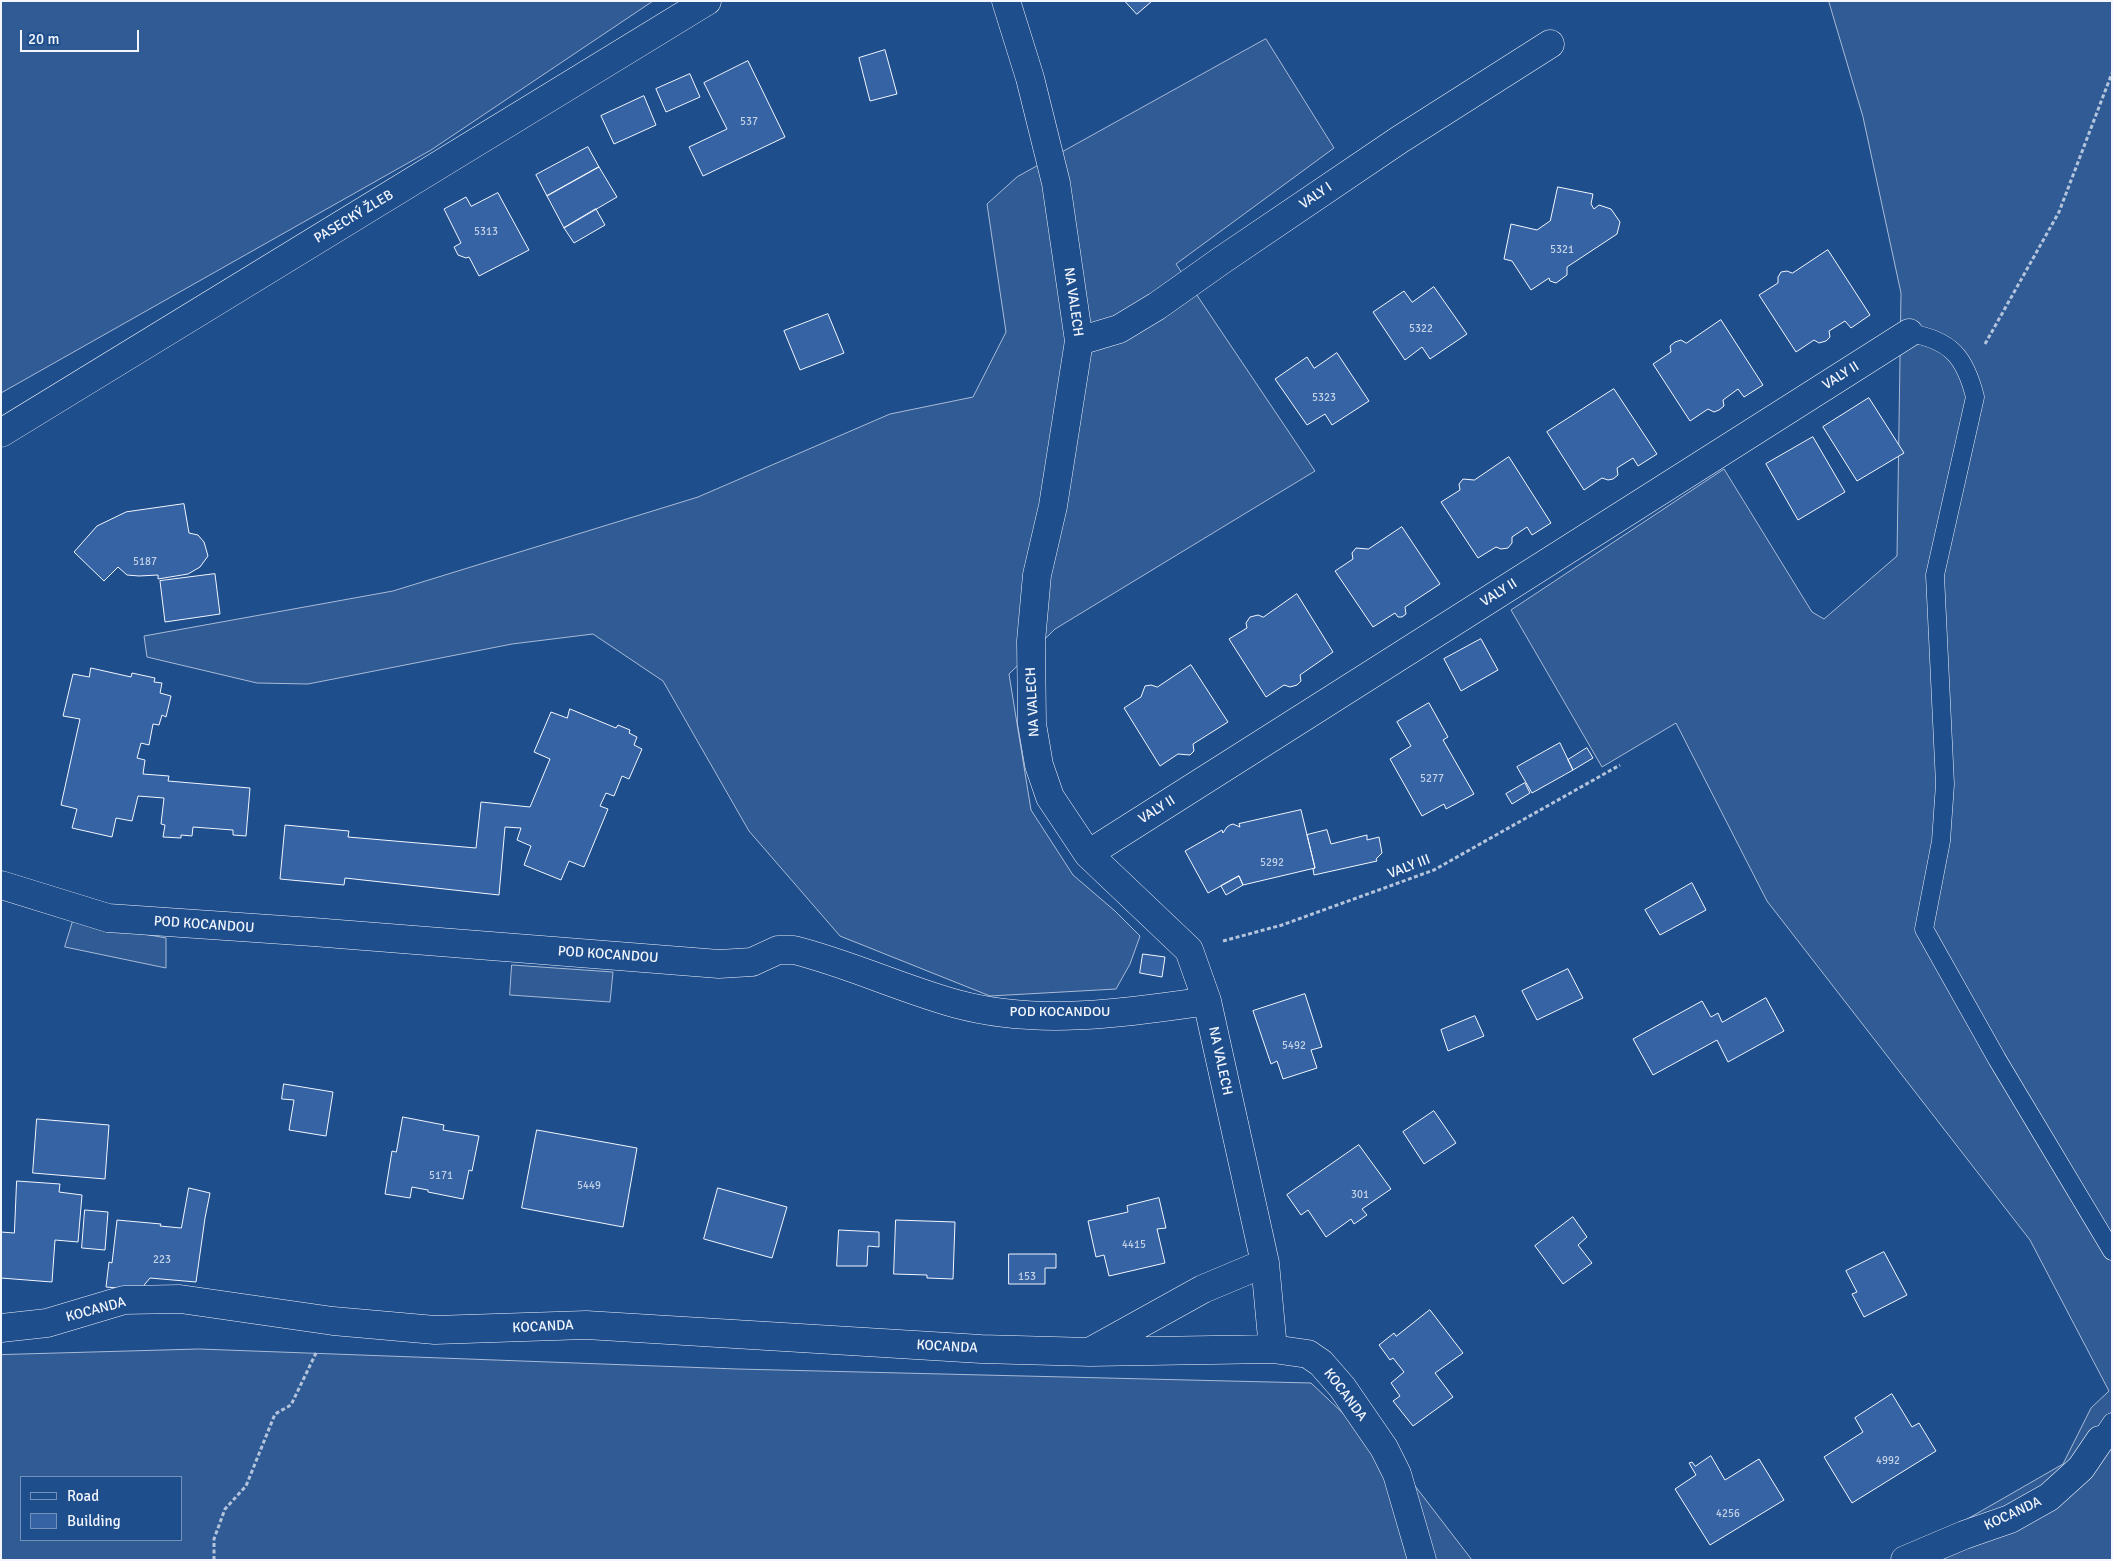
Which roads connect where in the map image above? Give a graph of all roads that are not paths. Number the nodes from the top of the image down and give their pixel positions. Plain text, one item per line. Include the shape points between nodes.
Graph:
1 (707, 1) edge
2 (1006, 1) edge
3 (1550, 44) dead end
4 (1909, 333) joint
5 (1079, 341) junction
6 (1, 432) edge
7 (1088, 854) junction
8 (1, 885) edge
9 (1207, 1000) junction
10 (2112, 1251) edge
11 (1265, 1263) junction
12 (1, 1328) edge
13 (1272, 1349) junction
14 (1090, 1352) junction
15 (2106, 1431) edge
16 (1422, 1560) edge
17 (1905, 1560) edge

1 - 6 street, PASECKÝ ŽLEB
2 - 5 street, NA VALECH via 1030,78 1056,183
3 - 5 street, VALY I via 1391,145 1157,306 1119,329
4 - 7 street, VALY II
4 - 10 lane via 1931,336 1955,353 1969,373 1975,397 1935,575 1945,784 1940,841 1924,929
5 - 7 street, NA VALECH via 1053,506 1037,574 1031,641 1032,724 1039,765 1050,797
7 - 9 street, NA VALECH via 1189,950
8 - 9 street, POD KOCANDOU via 108,918 720,964 752,962 778,950 794,950 957,1004 1001,1012 1048,1015 1127,1012
9 - 11 street, NA VALECH
11 - 13 street, NA VALECH
11 - 14 street via 1203,1289
12 - 14 street, KOCANDA via 47,1323 124,1300 180,1300 333,1321 435,1330 586,1325 981,1349
13 - 14 street, KOCANDA
13 - 16 street, KOCANDA via 1308,1354 1321,1363 1342,1387 1384,1448 1397,1474
15 - 17 street, KOCANDA via 2081,1468 2050,1497 2010,1519

